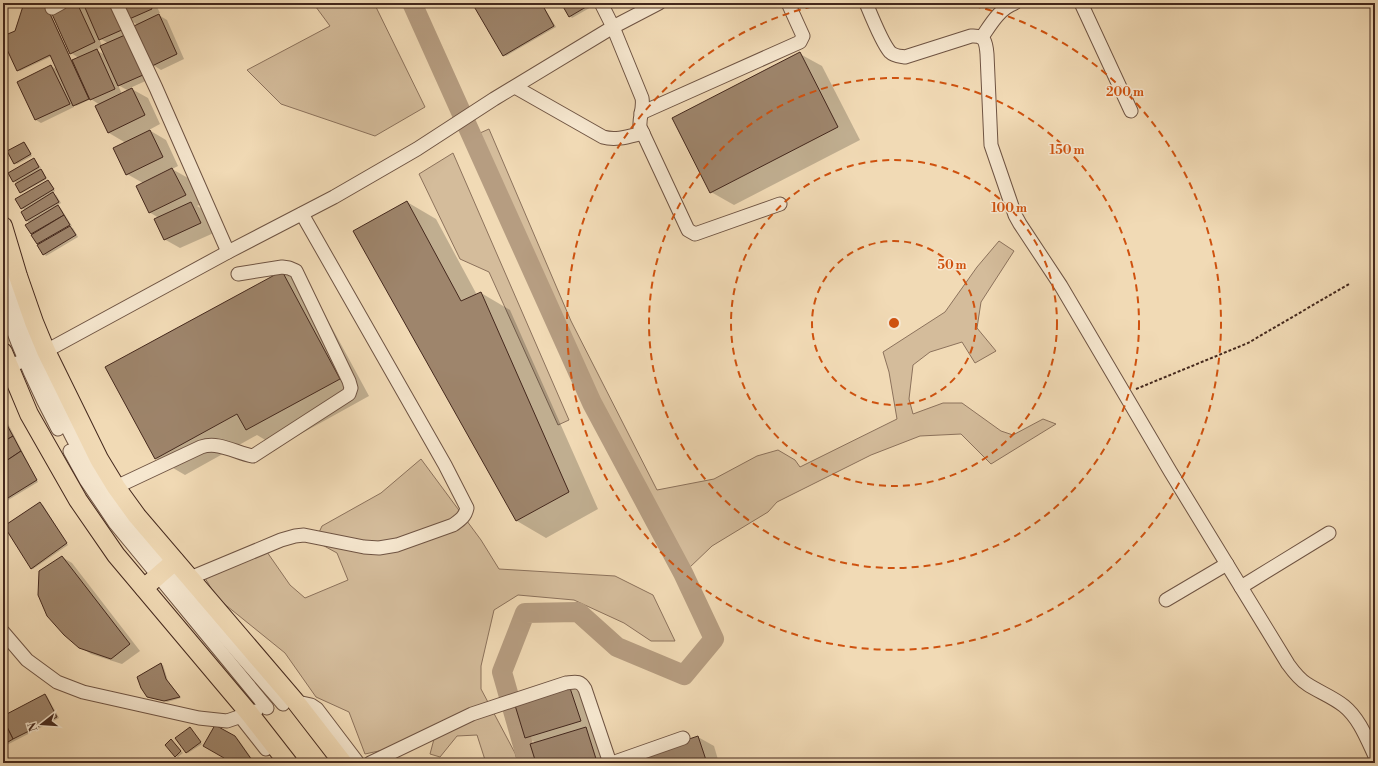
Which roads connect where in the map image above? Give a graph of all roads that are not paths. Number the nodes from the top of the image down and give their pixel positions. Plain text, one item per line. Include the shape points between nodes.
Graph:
1 (116, 3) edge
2 (601, 3) edge
3 (659, 3) edge
4 (788, 3) edge
5 (866, 3) edge
6 (1015, 3) edge
7 (1081, 3) edge
8 (613, 27) junction
9 (982, 37) junction
10 (515, 87) junction
11 (1131, 111) dead end
12 (641, 113) junction
13 (643, 133) junction
14 (780, 204) dead end
15 (302, 214) junction
16 (3, 226) edge
17 (228, 252) junction
18 (3, 270) edge
19 (238, 274) dead end
20 (3, 303) edge
21 (35, 356) junction
22 (6, 360) edge
23 (116, 487) junction
24 (1329, 533) dead end
25 (1227, 564) junction
26 (167, 569) junction
27 (190, 578) junction
28 (1241, 587) junction
29 (144, 588) junction
30 (1166, 600) dead end
31 (3, 632) edge
32 (289, 702) junction
33 (268, 708) junction
34 (244, 715) junction
35 (683, 738) dead end
36 (1375, 756) edge
37 (277, 763) edge
38 (288, 763) edge
39 (343, 763) edge
40 (358, 763) edge
41 (370, 763) edge
42 (611, 763) edge

1 - 17 street
2 - 8 street
3 - 8 street
4 - 12 street via 803,36 800,42
5 - 9 street via 885,45 890,53 896,56 905,57 971,36
6 - 9 street via 1002,11
7 - 11 street
8 - 10 street
8 - 12 street via 642,98
9 - 25 street via 987,54 990,145 1015,215 1061,286
10 - 13 street via 603,137 609,139
10 - 15 street via 417,149
12 - 13 street via 639,121
13 - 14 street via 685,225 692,233
15 - 17 street
15 - 27 street via 445,465 467,508 465,515 453,525 397,545 379,548 304,535 295,536
16 - 21 highway via 29,309
17 - 21 street
18 - 21 street
19 - 23 street via 282,267 296,271 349,380 349,394 253,456 208,444
20 - 21 street via 10,325
21 - 22 street
21 - 23 highway
21 - 26 street via 45,403 86,480 115,523
22 - 29 highway via 29,414 78,500 116,555
23 - 26 highway via 137,516
24 - 28 street
25 - 28 street
25 - 30 street
26 - 27 highway
26 - 29 highway
26 - 32 street
26 - 33 street
27 - 32 highway
28 - 36 street via 1288,664 1307,684 1351,713
29 - 34 highway
31 - 34 street via 27,660 57,682 83,692 199,718 227,721
32 - 33 street
32 - 39 highway
32 - 40 street via 311,705 317,709
33 - 34 street
34 - 37 street
34 - 38 highway
35 - 42 street
41 - 42 street via 472,714 566,683 577,682 586,689

